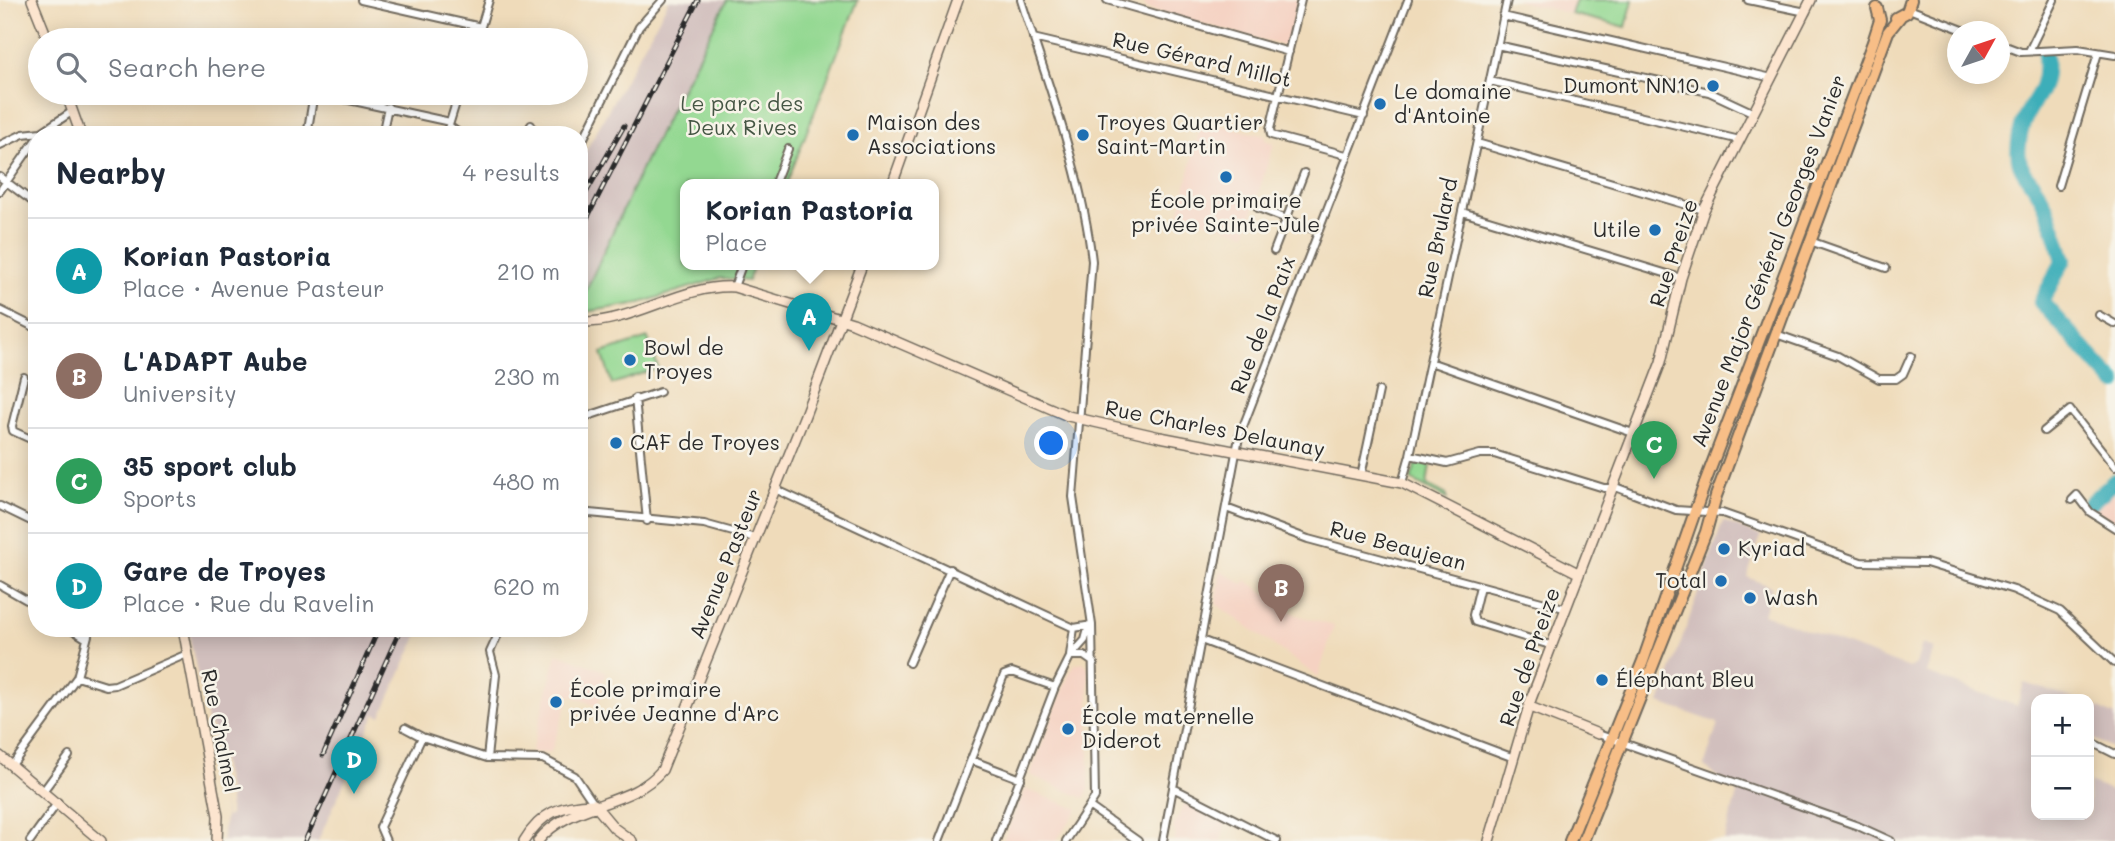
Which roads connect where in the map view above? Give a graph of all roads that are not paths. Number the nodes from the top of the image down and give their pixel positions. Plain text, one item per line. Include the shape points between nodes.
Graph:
1 (32, 0) edge
2 (360, 0) edge
3 (489, 0) edge
4 (663, 0) edge
5 (958, 0) edge
6 (1021, 0) edge
7 (1107, 0) edge
8 (1301, 0) edge
9 (1408, 0) edge
10 (1507, 0) edge
11 (1748, 0) edge
12 (1811, 0) edge
13 (2054, 0) edge
14 (1877, 4) edge
15 (1910, 4) edge
16 (1806, 12) junction
17 (1503, 16) junction
18 (1899, 17) junction
19 (1947, 22) edge
20 (481, 27) joint
21 (43, 28) edge
22 (1033, 38) junction
23 (1497, 45) junction
24 (2010, 48) edge
25 (2029, 51) junction
26 (1289, 52) junction
27 (2098, 52) junction
28 (2115, 55) edge
29 (1772, 78) junction
30 (1490, 81) junction
31 (1279, 95) junction
32 (71, 105) edge
33 (313, 105) edge
34 (378, 105) edge
35 (456, 105) edge
36 (388, 107) junction
37 (73, 111) junction
38 (1754, 113) junction
39 (1364, 116) junction
40 (450, 124) joint
41 (52, 126) edge
42 (78, 126) edge
43 (309, 126) edge
44 (384, 126) edge
45 (588, 130) edge
46 (28, 134) edge
47 (1740, 140) junction
48 (1477, 142) junction
49 (0, 145) edge
50 (28, 148) edge
51 (788, 149) dead end
52 (1346, 155) junction
53 (1304, 173) dead end
54 (3, 179) edge
55 (776, 179) edge
56 (894, 179) edge
57 (2059, 186) dead end
58 (0, 191) edge
59 (28, 198) edge
60 (1258, 208) dead end
61 (1704, 210) junction
62 (1462, 212) junction
63 (1287, 219) junction
64 (1318, 231) junction
65 (1810, 241) junction
66 (1274, 251) dead end
67 (1886, 268) dead end
68 (740, 270) edge
69 (860, 270) edge
70 (1681, 278) junction
71 (734, 287) junction
72 (0, 310) edge
73 (2099, 315) dead end
74 (842, 320) junction
75 (588, 321) edge
76 (28, 324) edge
77 (2115, 324) edge
78 (1776, 334) junction
79 (1911, 356) dead end
80 (1430, 362) junction
81 (23, 377) dead end
82 (1379, 391) dead end
83 (660, 392) dead end
84 (635, 398) junction
85 (588, 416) edge
86 (1080, 419) junction
87 (2044, 431) dead end
88 (1633, 433) junction
89 (28, 438) edge
90 (1236, 452) junction
91 (1410, 455) junction
92 (2115, 467) edge
93 (1361, 476) junction
94 (1402, 483) junction
95 (1612, 488) junction
96 (775, 489) junction
97 (2072, 500) dead end
98 (0, 506) edge
99 (1226, 508) junction
100 (1712, 510) junction
101 (1696, 511) junction
102 (588, 513) edge
103 (28, 520) edge
104 (647, 520) junction
105 (2115, 528) edge
106 (755, 538) junction
107 (950, 569) junction
108 (1578, 573) junction
109 (0, 585) edge
110 (1480, 586) junction
111 (28, 601) edge
112 (1564, 608) junction
113 (1090, 624) junction
114 (1074, 628) junction
115 (84, 637) edge
116 (184, 637) edge
117 (497, 637) edge
118 (87, 639) joint
119 (1201, 640) junction
120 (1550, 645) junction
121 (187, 654) junction
122 (1070, 657) junction
123 (909, 663) dead end
124 (1094, 663) junction
125 (2115, 663) edge
126 (77, 677) junction
127 (1055, 687) junction
128 (1530, 707) junction
129 (405, 729) dead end
130 (1604, 736) junction
131 (422, 737) junction
132 (1623, 744) junction
133 (2094, 744) edge
134 (2115, 754) edge
135 (69, 756) dead end
136 (0, 757) edge
137 (487, 758) junction
138 (1514, 758) junction
139 (971, 760) junction
140 (12, 765) junction
141 (1021, 779) junction
142 (1173, 788) junction
143 (44, 790) junction
144 (58, 802) junction
145 (594, 804) junction
146 (1090, 807) junction
147 (30, 841) edge
148 (101, 841) edge
149 (217, 841) edge
150 (386, 841) edge
151 (524, 841) edge
152 (538, 841) edge
153 (632, 841) edge
154 (939, 841) edge
155 (996, 841) edge
156 (1066, 841) edge
157 (1138, 841) edge
158 (1163, 841) edge
159 (1277, 841) edge
160 (1489, 841) edge
161 (1570, 841) edge
162 (1583, 841) edge
163 (1891, 841) edge

1 - 21 street
2 - 20 street
3 - 20 street
4 - 45 street via 639,27
5 - 56 street
6 - 22 street
7 - 26 street
8 - 26 street
9 - 39 street, Rue de la Paix
10 - 17 street, Rue Brulard
11 - 16 street
12 - 16 street, Rue Preize
13 - 25 street
14 - 18 main road via 1889,18
14 - 101 main road, Avenue Major Général Georges Vanier via 1880,20 1873,42
15 - 18 main road
15 - 19 street
16 - 29 street, Rue Preize
17 - 23 street, Rue Brulard
17 - 29 street
18 - 65 main road via 1888,32
22 - 31 street, Rue Gérard Millot
22 - 86 street via 1088,232 1091,261
23 - 30 street, Rue Brulard
23 - 38 street via 1709,92
24 - 25 street
25 - 27 street
26 - 31 street
27 - 28 street
27 - 57 street
29 - 38 street, Rue Preize
30 - 47 street
30 - 48 street, Rue Brulard
31 - 39 street, Rue Gérard Millot
31 - 52 street via 1271,135
32 - 37 street
33 - 43 street
34 - 36 street
35 - 40 street
36 - 40 street
36 - 44 street
37 - 41 street
37 - 42 street
38 - 47 street, Rue Preize
39 - 52 street, Rue de la Paix
46 - 49 street
47 - 61 street, Rue Preize
48 - 61 street
48 - 62 street, Rue Brulard
50 - 54 street
51 - 55 street
52 - 64 street, Rue de la Paix
53 - 63 street
54 - 58 street
54 - 59 street
60 - 63 street
61 - 70 street, Rue Preize
62 - 70 street
62 - 80 street, Rue Brulard
63 - 64 street
63 - 66 street
64 - 90 street, Rue de la Paix
65 - 67 street
65 - 78 main road
68 - 71 street
69 - 74 street, Avenue Pasteur
70 - 88 street, Rue Preize via 1661,362
71 - 74 street, Rue Charles Delaunay
71 - 75 street via 714,288 611,319
72 - 76 street
73 - 77 street
74 - 86 street, Rue Charles Delaunay
74 - 96 street, Avenue Pasteur
78 - 79 street via 1838,356 1879,379 1903,374
78 - 100 main road
80 - 88 street
80 - 91 street, Rue Brulard
81 - 89 street via 12,426
82 - 93 street
83 - 84 street
84 - 85 street
84 - 104 street
86 - 90 street, Rue Charles Delaunay
86 - 113 street via 1073,497
87 - 92 street via 2070,411
88 - 95 street, Rue Preize
90 - 93 street, Rue Charles Delaunay
90 - 99 street, Rue de la Paix
91 - 94 street, Rue Brulard
91 - 95 street via 1447,463 1480,454 1502,456
93 - 94 street, Rue Charles Delaunay
94 - 108 street, Rue Charles Delaunay
95 - 101 street via 1676,510
95 - 108 street, Rue de Preize
96 - 106 street, Avenue Pasteur
96 - 107 street
97 - 105 street via 2077,495 2090,512
98 - 103 street
99 - 110 street, Rue Beaujean via 1308,539
99 - 119 street, Rue de la Paix
100 - 101 street
100 - 125 street via 1861,562 1926,563 2014,590 2060,611
100 - 132 main road
101 - 130 main road, Avenue Major Général Georges Vanier via 1643,660
102 - 104 street
104 - 106 street via 704,524
106 - 145 street, Avenue Pasteur via 662,770 641,789
107 - 114 street
107 - 123 street
108 - 112 street, Rue de Preize
109 - 111 street
110 - 112 street, Rue Beaujean
110 - 120 street via 1475,622
112 - 120 street, Rue de Preize
113 - 114 street
113 - 122 street via 1085,640
113 - 124 street
114 - 122 street
115 - 118 street
116 - 121 street, Rue Chalmel
117 - 137 street via 490,652 496,675
118 - 126 street
119 - 138 street
119 - 142 street, Rue de la Paix
120 - 128 street, Rue de Preize
121 - 126 street via 115,685
121 - 149 street, Rue Chalmel via 218,816
122 - 124 street via 1084,656
122 - 127 street
124 - 146 street via 1096,797
126 - 140 street
127 - 139 street via 1007,672
127 - 141 street
128 - 130 street
128 - 138 street, Rue de Preize
129 - 131 street
130 - 132 street
130 - 161 main road, Avenue Major Général Georges Vanier
131 - 137 street
131 - 150 street via 380,827
132 - 162 main road
132 - 163 street
133 - 134 street
135 - 143 street
136 - 140 street
137 - 145 street via 543,759 575,776
138 - 160 street, Rue de Preize
139 - 141 street
139 - 154 street
140 - 143 street
141 - 155 street
142 - 158 street, Rue de la Paix
142 - 159 street
143 - 144 street
144 - 147 street
144 - 148 street
145 - 151 street via 556,808
145 - 152 street via 554,826
145 - 153 street
146 - 156 street
146 - 157 street

